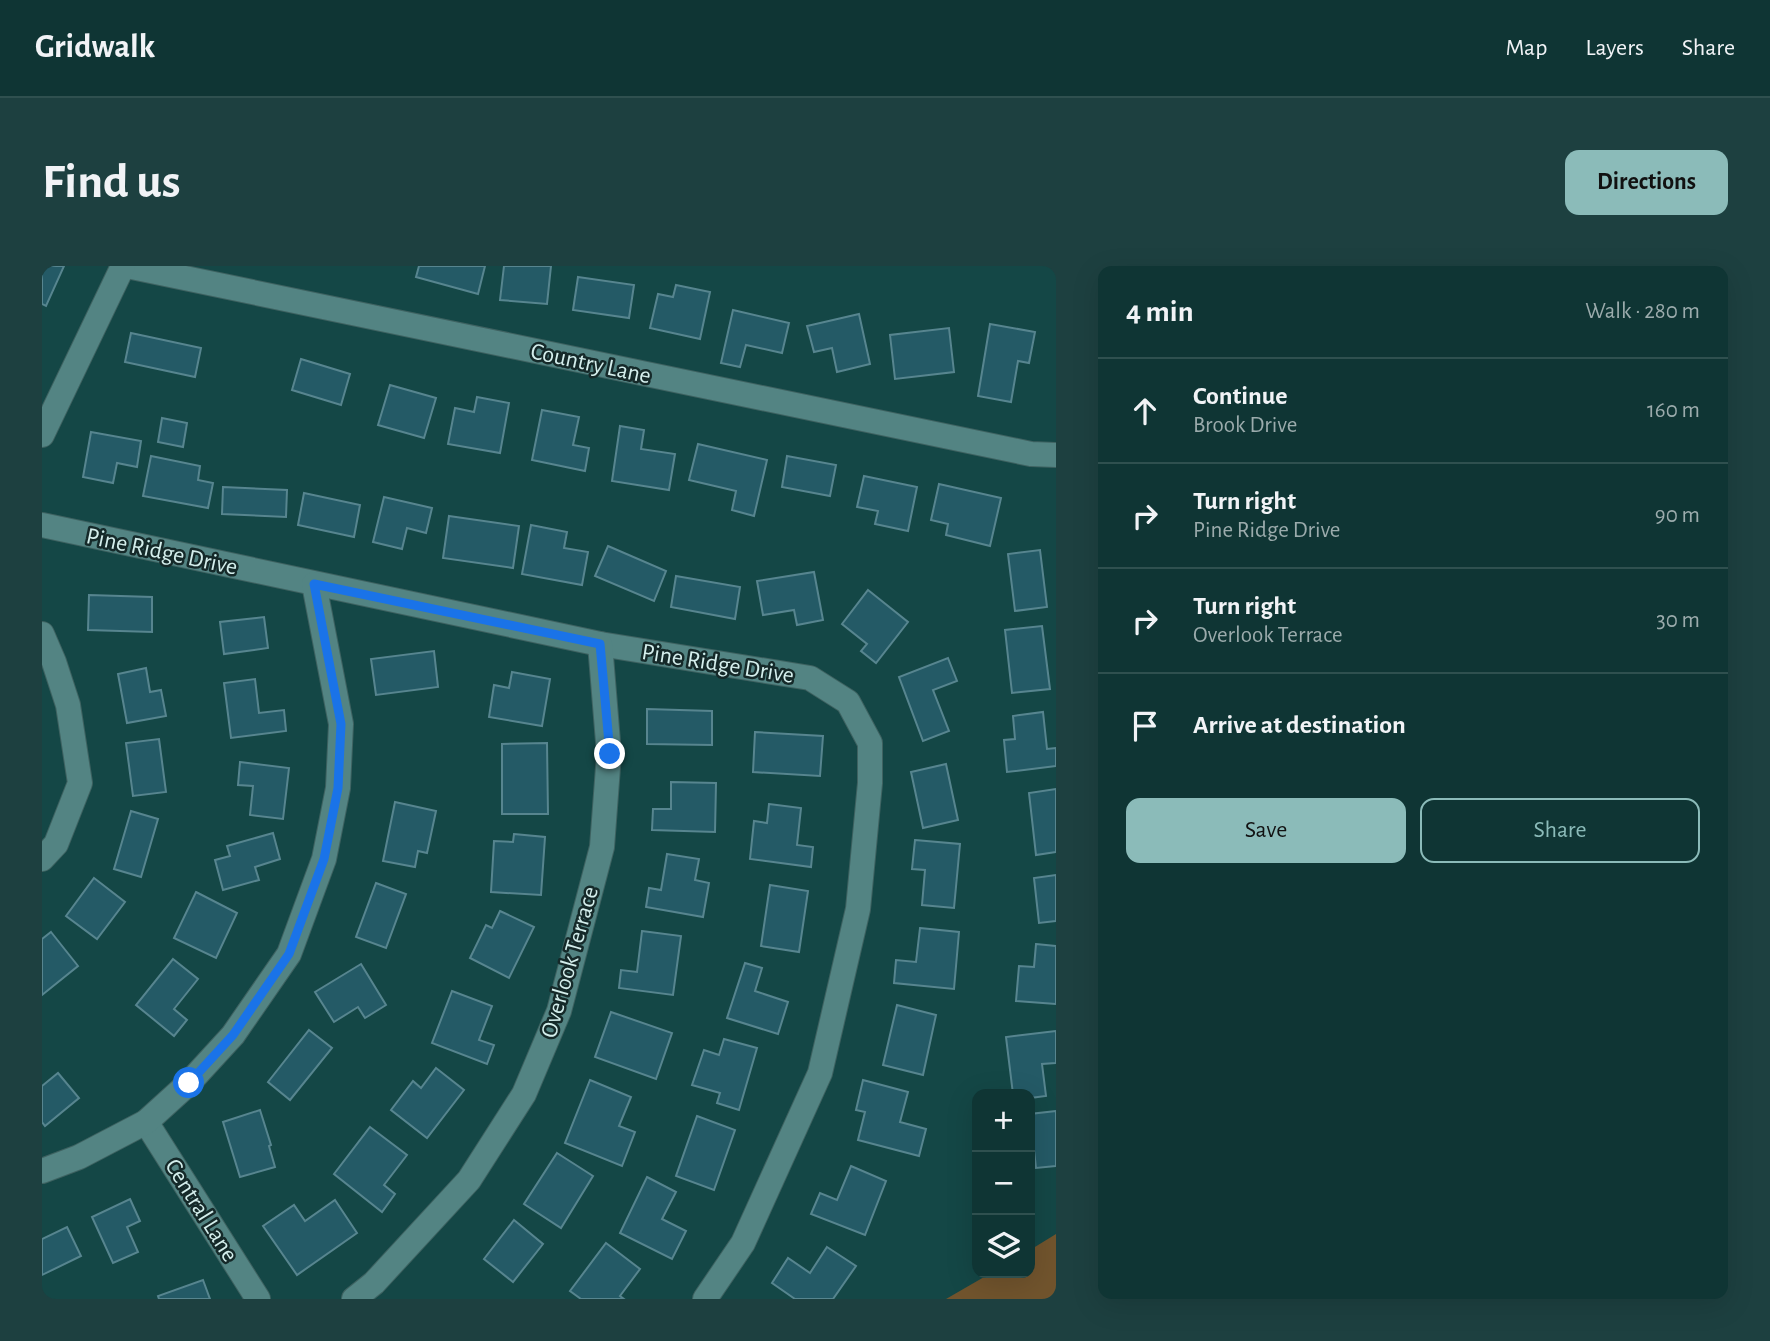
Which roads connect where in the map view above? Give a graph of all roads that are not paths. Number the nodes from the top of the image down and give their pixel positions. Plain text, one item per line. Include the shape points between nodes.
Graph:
1 (125, 266) edge
2 (42, 435) edge
3 (1056, 455) edge
4 (42, 525) edge
5 (314, 584) junction
6 (42, 634) edge
7 (600, 644) junction
8 (42, 859) edge
9 (146, 1122) junction
10 (42, 1171) edge
11 (258, 1299) edge
12 (354, 1299) edge
13 (705, 1299) edge

1 - 2 street
1 - 3 street, Country Lane via 1031,454
4 - 5 street, Pine Ridge Drive
5 - 7 street, Pine Ridge Drive
5 - 9 street via 341,724 338,788 324,859 289,954 233,1035
6 - 8 street via 68,705 80,783 56,844
7 - 12 street, Overlook Terrace via 610,754 602,847 559,1011 524,1094 469,1180
7 - 13 street, Pine Ridge Drive via 810,678 848,702 870,743 858,909 820,1073 743,1243
9 - 10 street
9 - 11 street, Central Lane

